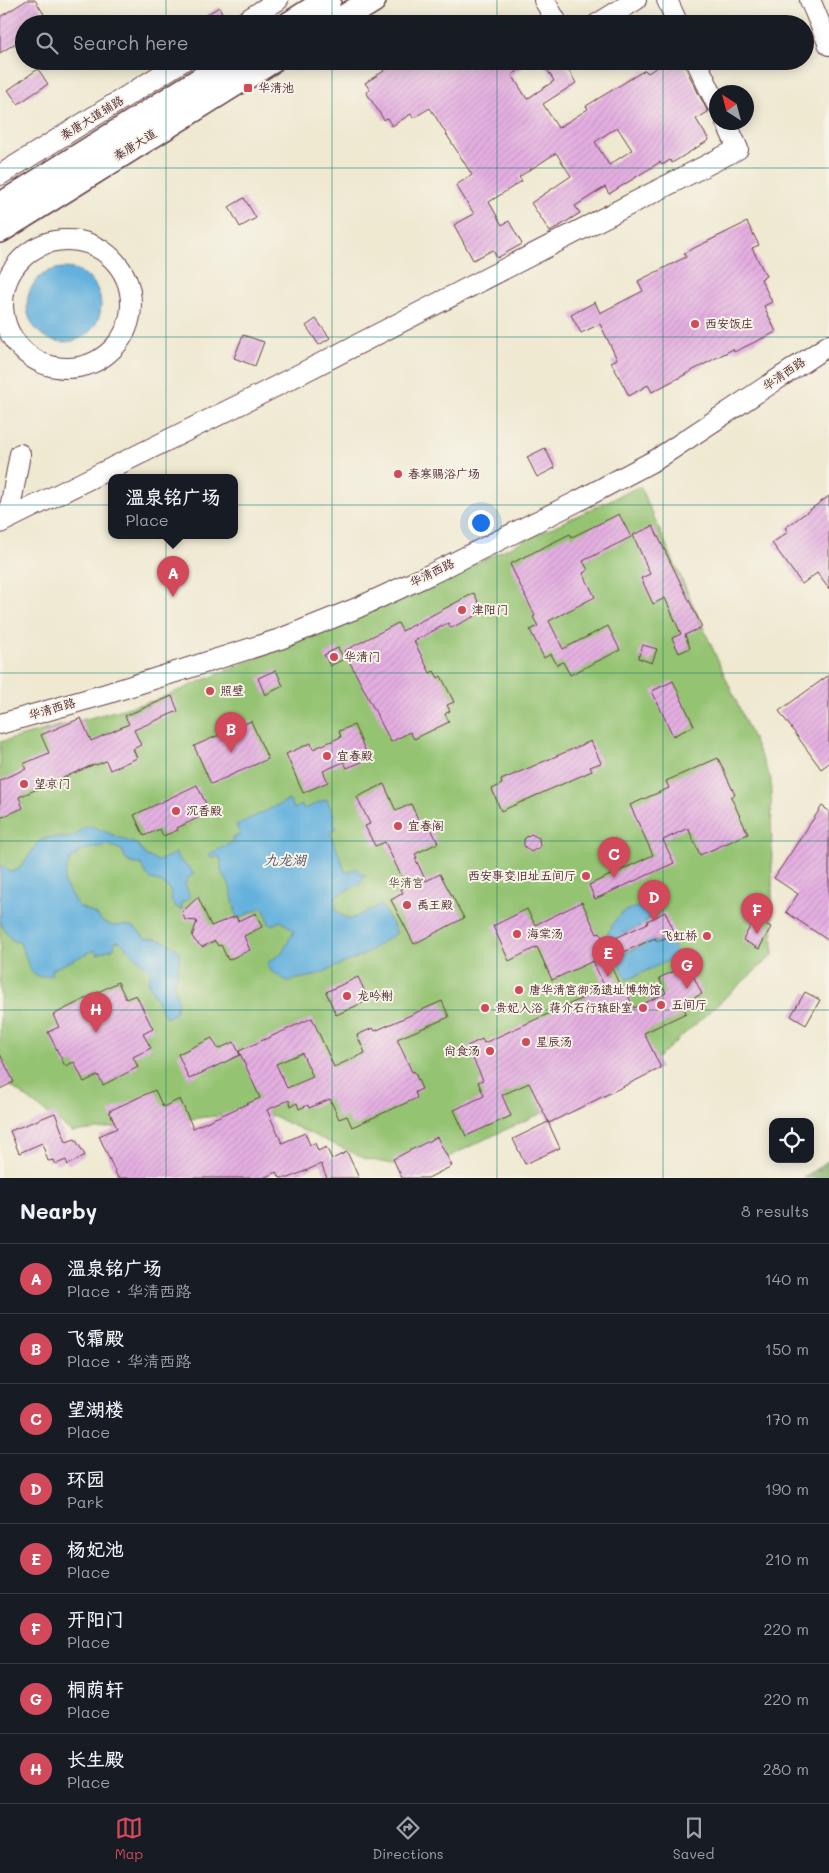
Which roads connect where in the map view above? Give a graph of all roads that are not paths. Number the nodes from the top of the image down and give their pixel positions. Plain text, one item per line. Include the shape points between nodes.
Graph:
1 (278, 0) edge
2 (328, 0) edge
3 (373, 0) edge
4 (544, 0) edge
5 (636, 0) edge
6 (667, 0) edge
7 (810, 0) edge
8 (293, 14) edge
9 (255, 15) edge
10 (349, 15) edge
11 (553, 15) edge
12 (612, 15) edge
13 (674, 15) edge
14 (829, 46) edge
15 (169, 70) edge
16 (218, 70) edge
17 (256, 70) edge
18 (700, 70) edge
19 (709, 88) edge
20 (730, 130) edge
21 (0, 175) edge
22 (2, 218) edge
23 (117, 263) joint
24 (829, 345) edge
25 (20, 454) dead end
26 (4, 521) edge
27 (0, 724) edge

1 - 9 street
2 - 8 main road
3 - 10 main road
4 - 11 street
5 - 12 street
6 - 13 street
7 - 14 street
15 - 21 street, 秦唐大道辅路
16 - 22 main road, 秦唐大道
17 - 22 main road, 秦唐大道
18 - 19 street
20 - 26 street via 738,149 260,395
23 - 23 street via 100,249 80,241 57,240 36,247 20,260 9,276 3,295 3,315 10,334 22,350 38,362 58,368 78,367 99,360 116,346 127,326 131,304 128,283
24 - 27 street, 华清西路 via 657,459 357,608 289,636
25 - 26 street

